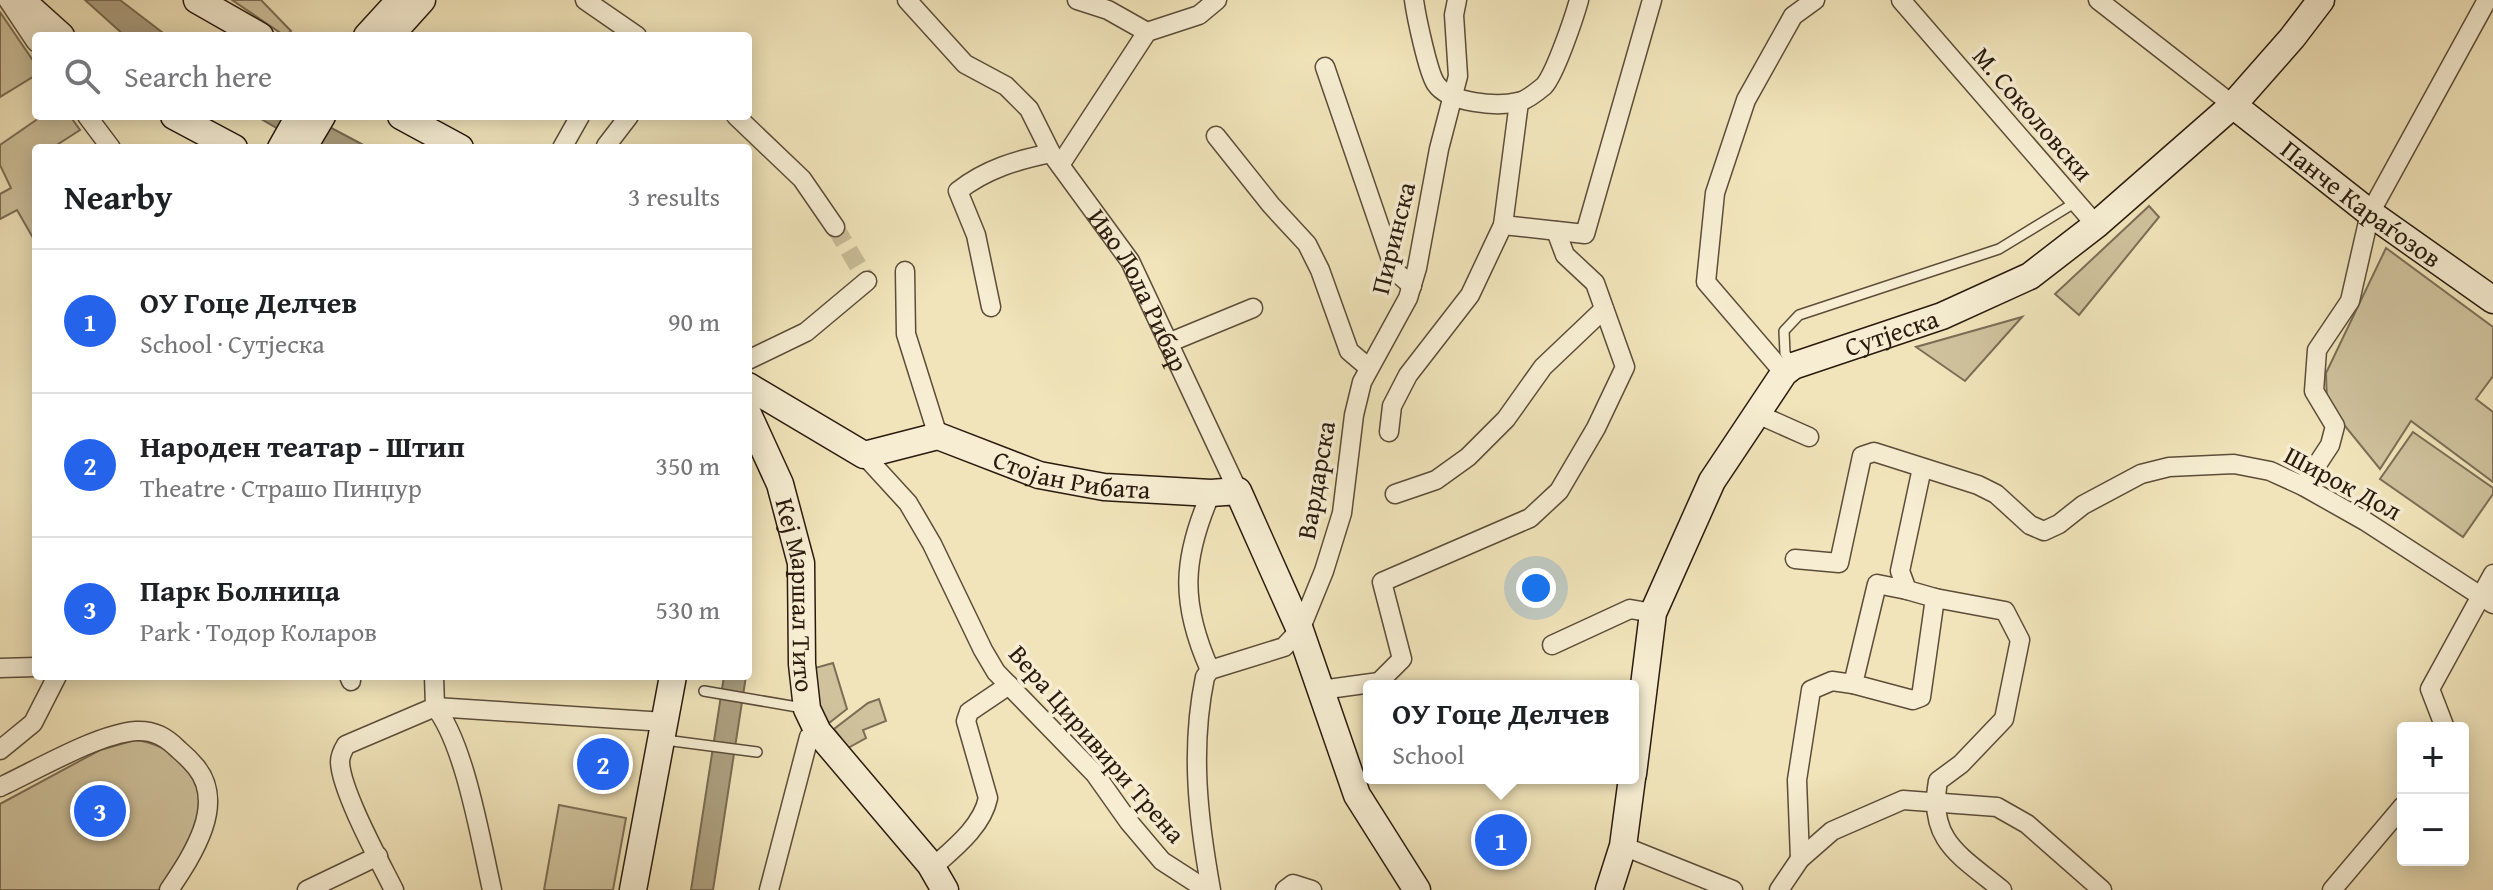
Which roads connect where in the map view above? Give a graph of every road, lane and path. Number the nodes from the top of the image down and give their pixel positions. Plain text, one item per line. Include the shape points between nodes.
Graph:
1 (8, 0) edge
2 (21, 0) edge
3 (197, 0) edge
4 (400, 0) edge
5 (422, 0) edge
6 (586, 0) edge
7 (907, 0) edge
8 (1077, 0) edge
9 (1217, 0) edge
10 (1414, 0) edge
11 (1457, 0) edge
12 (1579, 0) edge
13 (1652, 0) edge
14 (1815, 0) edge
15 (1901, 0) edge
16 (2098, 0) edge
17 (2321, 0) edge
18 (2487, 0) edge
19 (57, 32) edge
20 (253, 32) edge
21 (371, 32) edge
22 (394, 32) edge
23 (631, 32) edge
24 (1147, 32) junction
25 (32, 36) edge
26 (1325, 67) dead end
27 (1453, 98) junction
28 (1519, 102) junction
29 (2233, 105) junction
30 (90, 120) edge
31 (182, 120) edge
32 (297, 120) edge
33 (320, 120) edge
34 (408, 120) edge
35 (578, 120) edge
36 (626, 120) edge
37 (740, 120) edge
38 (1216, 136) dead end
39 (108, 144) edge
40 (226, 144) edge
41 (283, 144) edge
42 (305, 144) edge
43 (453, 144) edge
44 (564, 144) edge
45 (608, 144) edge
46 (1056, 159) junction
47 (2076, 202) junction
48 (2370, 213) junction
49 (1503, 225) junction
50 (2096, 225) junction
51 (835, 227) tunnel mouth
52 (1556, 231) junction
53 (905, 271) dead end
54 (867, 281) dead end
55 (1412, 286) junction
56 (2493, 300) edge
57 (991, 307) dead end
58 (1253, 308) dead end
59 (1604, 309) junction
60 (1168, 343) junction
61 (752, 358) edge
62 (1788, 369) junction
63 (1366, 375) junction
64 (756, 410) edge
65 (1755, 413) junction
66 (1389, 432) dead end
67 (938, 436) junction
68 (1809, 437) dead end
69 (864, 455) junction
70 (1922, 468) junction
71 (2303, 486) junction
72 (1238, 491) junction
73 (1211, 493) junction
74 (1395, 494) dead end
75 (1795, 559) dead end
76 (2493, 574) edge
77 (1907, 590) junction
78 (1935, 598) junction
79 (2487, 601) edge
80 (1653, 613) junction
81 (1300, 630) junction
82 (1552, 645) dead end
83 (32, 667) edge
84 (0, 668) edge
85 (1210, 670) junction
86 (55, 680) edge
87 (434, 680) edge
88 (673, 680) edge
89 (1381, 680) edge
90 (1363, 684) edge
91 (1853, 684) junction
92 (1009, 685) junction
93 (1321, 690) junction
94 (704, 691) dead end
95 (435, 707) junction
96 (801, 717) junction
97 (2443, 722) edge
98 (1639, 727) edge
99 (671, 735) junction
100 (0, 750) edge
101 (757, 752) dead end
102 (1632, 784) edge
103 (0, 787) edge
104 (1934, 802) junction
105 (2397, 813) edge
106 (1623, 846) junction
107 (378, 856) junction
108 (1800, 859) junction
109 (937, 883) edge
110 (169, 890) edge
111 (307, 890) edge
112 (394, 890) edge
113 (492, 890) edge
114 (633, 890) edge
115 (769, 890) edge
116 (1209, 890) edge
117 (1285, 890) edge
118 (1312, 890) edge
119 (1417, 890) edge
120 (1609, 890) edge
121 (1733, 890) edge
122 (1779, 890) edge
123 (2002, 890) edge
124 (2102, 890) edge
125 (2332, 890) edge

1 - 25 street
2 - 19 street
3 - 20 street
4 - 21 street
5 - 22 street
6 - 23 street
7 - 46 street, Иво Лола Рибар via 965,64 1006,86 1029,109
8 - 24 street
9 - 24 street via 1199,15
10 - 27 street via 1436,84
11 - 27 street, Пиринска via 1458,76
12 - 28 street via 1545,85
13 - 52 street via 1585,234
14 - 62 street via 1793,16 1746,100 1715,193 1706,282
15 - 47 street, М. Соколовски
16 - 29 street
17 - 29 street, Сутјеска
18 - 48 street
24 - 46 street
26 - 55 street via 1395,271
27 - 28 street
27 - 55 street, Пиринска
28 - 49 street
29 - 48 street, Панче Караѓозов
29 - 50 street, Сутјеска
30 - 39 street
31 - 40 street
32 - 41 street
33 - 42 street
34 - 43 street
35 - 44 street
36 - 45 street
37 - 51 street via 802,179
38 - 63 street via 1307,244 1349,351
46 - 57 street via 1013,160 958,191 976,235
46 - 60 street, Иво Лола Рибар via 1130,261
47 - 50 street, М. Соколовски
47 - 62 lane via 1999,249 1799,315 1784,331
48 - 56 street, Панче Караѓозов
48 - 71 street via 2350,301 2317,350 2314,391 2335,426 2330,445
49 - 52 street
49 - 66 street via 1470,295 1408,375 1392,406
50 - 62 street, Сутјеска via 2030,276 1942,316
52 - 59 street via 1565,255 1595,283
53 - 67 street via 906,334
54 - 61 street via 806,332
55 - 63 street, Пиринска
58 - 60 street
59 - 74 street via 1543,367 1506,419 1468,457 1436,480
59 - 89 street via 1625,367 1559,491 1530,518 1382,582 1402,659
60 - 72 street, Иво Лола Рибар
62 - 65 street
63 - 81 street, Вардарска via 1354,415 1342,513
64 - 69 street
64 - 96 street, Кеј Маршал Тито via 801,563
65 - 68 street
65 - 80 street via 1712,481
67 - 69 street
67 - 73 street, Стојан Рибата via 1039,475 1104,487
69 - 92 street, Вера Циривири Трена via 908,503 983,650
70 - 71 street, Широк Дол via 1996,494 2044,531 2113,487 2169,467 2234,464 2270,471
70 - 75 street, Широк Дол via 1874,452 1862,456 1839,563
70 - 77 street via 1900,571
71 - 79 street, Широк Дол
72 - 73 street, Стојан Рибата
72 - 81 street, Иво Лола Рибар
73 - 85 street via 1194,532 1187,588 1197,640
76 - 79 street
77 - 78 street
77 - 91 street via 1877,584
78 - 91 street via 1921,697 1913,700
78 - 104 street via 2005,611 2020,640 2004,719 1938,781
79 - 97 street via 2430,689
80 - 82 street via 1630,609
80 - 98 street
81 - 85 street via 1284,647
81 - 93 street
83 - 84 street
85 - 116 street via 1195,754
86 - 100 street via 33,723
87 - 95 street
88 - 99 street
90 - 93 street
91 - 108 street via 1832,681 1811,690 1797,780
92 - 109 street via 969,712 966,721 988,798 986,810
92 - 116 street, Вера Циривири Трена via 1095,774 1162,861
93 - 119 street via 1357,795
94 - 96 lane
95 - 99 street
95 - 107 street via 346,745 341,753 347,786
95 - 113 street via 447,721 471,796
96 - 109 street
96 - 115 street
99 - 101 lane
99 - 114 street
102 - 106 street
103 - 110 street via 97,742 155,731 198,769 208,795 205,827
104 - 108 street via 1903,800 1832,831
104 - 123 street via 1940,834
104 - 124 street via 1997,807 2027,824
105 - 125 street
106 - 120 street
106 - 121 street
107 - 111 street
107 - 112 street
108 - 122 street
117 - 118 street via 1293,884

